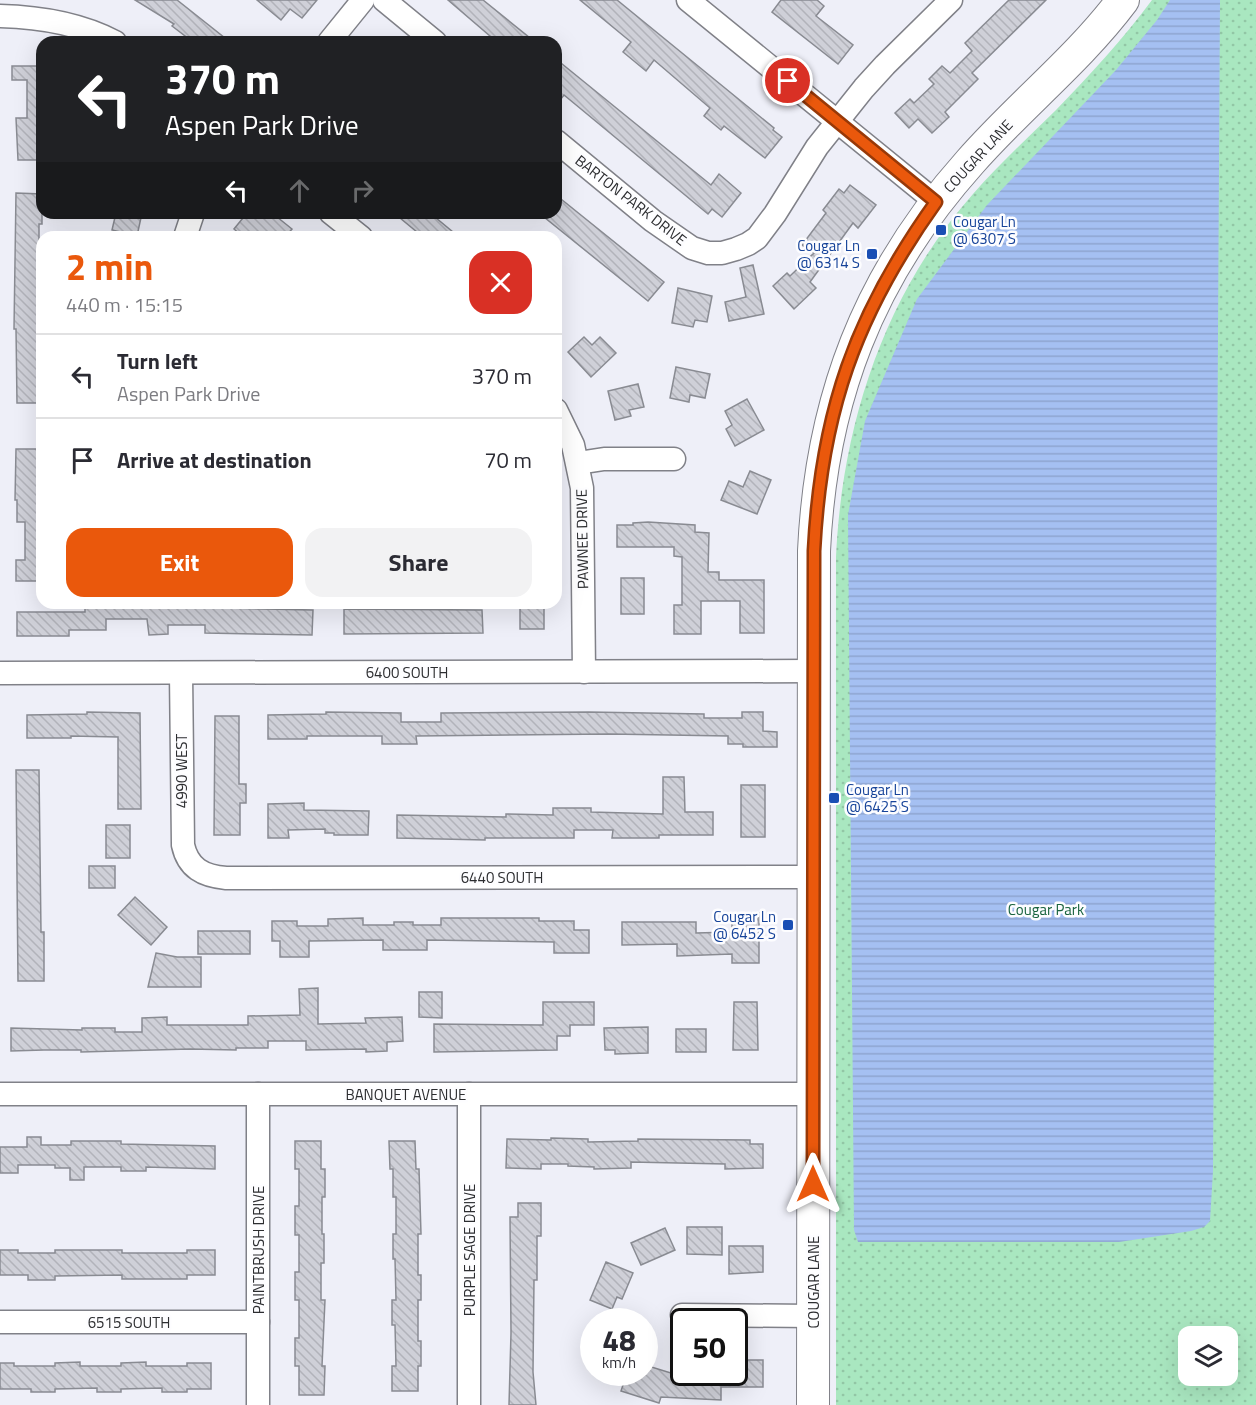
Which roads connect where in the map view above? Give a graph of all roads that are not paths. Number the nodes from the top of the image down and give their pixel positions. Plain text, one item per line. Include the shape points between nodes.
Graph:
1 (363, 0) edge
2 (384, 0) edge
3 (688, 0) edge
4 (951, 0) edge
5 (1123, 0) edge
6 (0, 16) edge
7 (101, 36) edge
8 (334, 36) edge
9 (428, 36) edge
10 (838, 122) junction
11 (562, 146) edge
12 (936, 202) junction
13 (338, 219) edge
14 (354, 231) edge
15 (562, 422) edge
16 (674, 459) dead end
17 (578, 463) junction
18 (813, 671) junction
19 (584, 672) junction
20 (0, 673) edge
21 (181, 673) junction
22 (193, 867) joint
23 (813, 876) junction
24 (0, 1095) edge
25 (258, 1095) junction
26 (469, 1095) junction
27 (813, 1095) junction
28 (748, 1316) edge
29 (813, 1316) junction
30 (0, 1322) edge
31 (258, 1322) junction
32 (258, 1405) edge
33 (469, 1405) edge
34 (813, 1405) edge

1 - 8 street
2 - 9 street
3 - 10 street
4 - 10 street, BARTON PARK DRIVE via 874,76
5 - 12 main road, COUGAR LANE via 1080,52 987,144
6 - 7 street via 50,20
10 - 11 street, BARTON PARK DRIVE via 757,238 722,253 692,248 678,239
10 - 12 street
12 - 18 main road, COUGAR LANE via 874,302 849,360 829,424 815,518
13 - 14 street
15 - 17 street, PAWNEE DRIVE
16 - 17 street
17 - 19 street, PAWNEE DRIVE via 583,501
18 - 19 street, 6400 SOUTH
18 - 23 main road, COUGAR LANE
19 - 21 street, 6400 SOUTH
20 - 21 street, 6400 SOUTH
21 - 22 street, 4990 WEST via 182,836 184,853
22 - 23 street, 6440 SOUTH via 208,876 226,878
23 - 27 main road, COUGAR LANE
24 - 25 street, BANQUET AVENUE
25 - 26 street, BANQUET AVENUE
25 - 31 street, PAINTBRUSH DRIVE
26 - 27 street, BANQUET AVENUE
26 - 33 street, PURPLE SAGE DRIVE
27 - 29 main road, COUGAR LANE
28 - 29 street
29 - 34 main road, COUGAR LANE
30 - 31 street, 6515 SOUTH
31 - 32 street, PAINTBRUSH DRIVE

